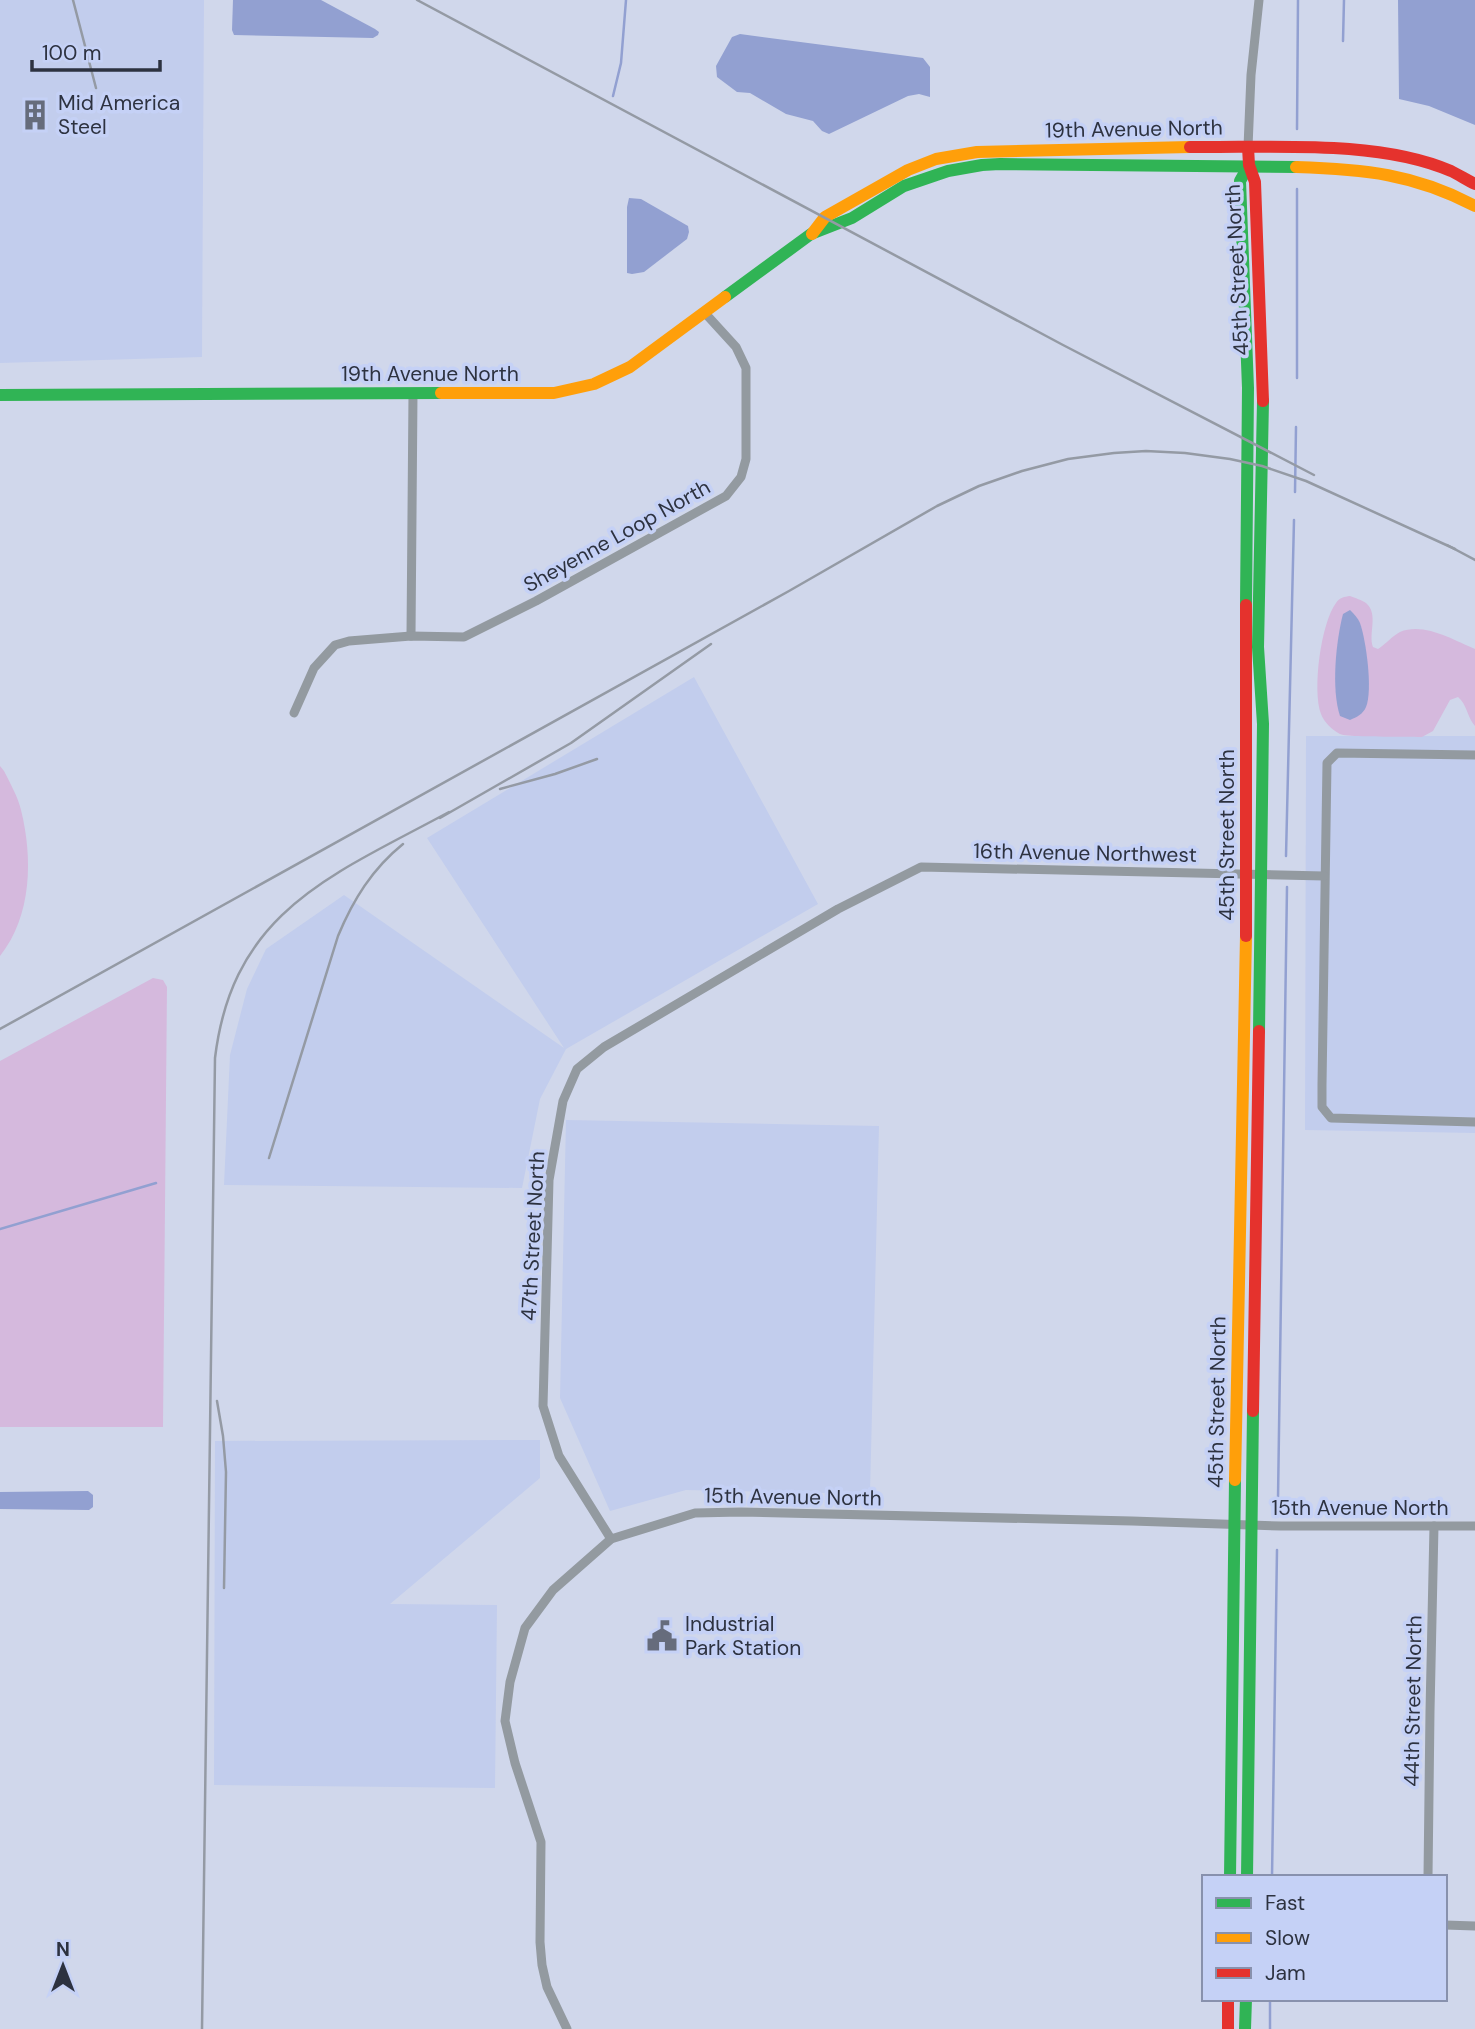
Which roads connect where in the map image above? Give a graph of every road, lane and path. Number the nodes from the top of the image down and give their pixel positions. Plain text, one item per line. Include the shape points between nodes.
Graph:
1 (1259, 0) edge
2 (1248, 147) junction
3 (1249, 166) junction
4 (1475, 184) edge
5 (1475, 206) edge
6 (811, 234) junction
7 (704, 312) junction
8 (413, 393) junction
9 (0, 395) edge
10 (411, 636) junction
11 (294, 713) dead end
12 (1475, 755) edge
13 (922, 867) joint
14 (1247, 874) junction
15 (1262, 875) junction
16 (1324, 876) junction
17 (1475, 1122) edge
18 (1234, 1524) junction
19 (1252, 1525) junction
20 (1434, 1526) junction
21 (1475, 1526) edge
22 (611, 1539) junction
23 (1230, 1875) edge
24 (1247, 1875) edge
25 (1428, 1875) edge
26 (1447, 1925) edge
27 (1475, 1926) edge
28 (1228, 2001) edge
29 (1246, 2001) edge
30 (567, 2029) edge
31 (1228, 2029) edge
32 (1245, 2029) edge

1 - 2 street
2 - 3 main road
2 - 4 main road, 19th Avenue North via 1367,150 1420,161
2 - 6 main road, 19th Avenue North via 1000,150 953,156 879,185 825,218
3 - 5 main road, 19th Avenue North via 1393,174
3 - 6 main road, 19th Avenue North via 982,165 904,187 852,218
3 - 14 main road, 45th Street North via 1240,181 1248,388
3 - 15 main road, 45th Street North via 1255,182 1263,398 1258,647 1264,724
6 - 7 main road, 19th Avenue North
7 - 8 main road, 19th Avenue North via 616,376 583,388 554,393
7 - 10 street, Sheyenne Loop North via 736,347 747,368 747,459 741,477 726,496 464,637
8 - 9 main road, 19th Avenue North
8 - 10 street
10 - 11 street, Sheyenne Loop North via 335,645 314,668
12 - 16 street via 1336,753 1328,763
13 - 14 street, 16th Avenue Northwest
13 - 22 street, 47th Street North via 838,909 604,1047 577,1069 563,1101 550,1180 543,1406 559,1456
14 - 15 street, 16th Avenue Northwest
14 - 18 main road, 45th Street North
15 - 16 street, 16th Avenue Northwest
15 - 19 main road, 45th Street North
16 - 17 street via 1322,1107 1331,1118
18 - 19 street, 15th Avenue North
18 - 22 street, 15th Avenue North via 695,1513
18 - 23 main road, 45th Street North
19 - 20 street, 15th Avenue North
19 - 24 main road, 45th Street North
20 - 21 street, 15th Avenue North
20 - 25 street, 44th Street North
22 - 30 street, 15th Avenue North via 553,1590 525,1628 505,1721 541,1842 542,1965
26 - 27 street
28 - 31 main road
29 - 32 main road

